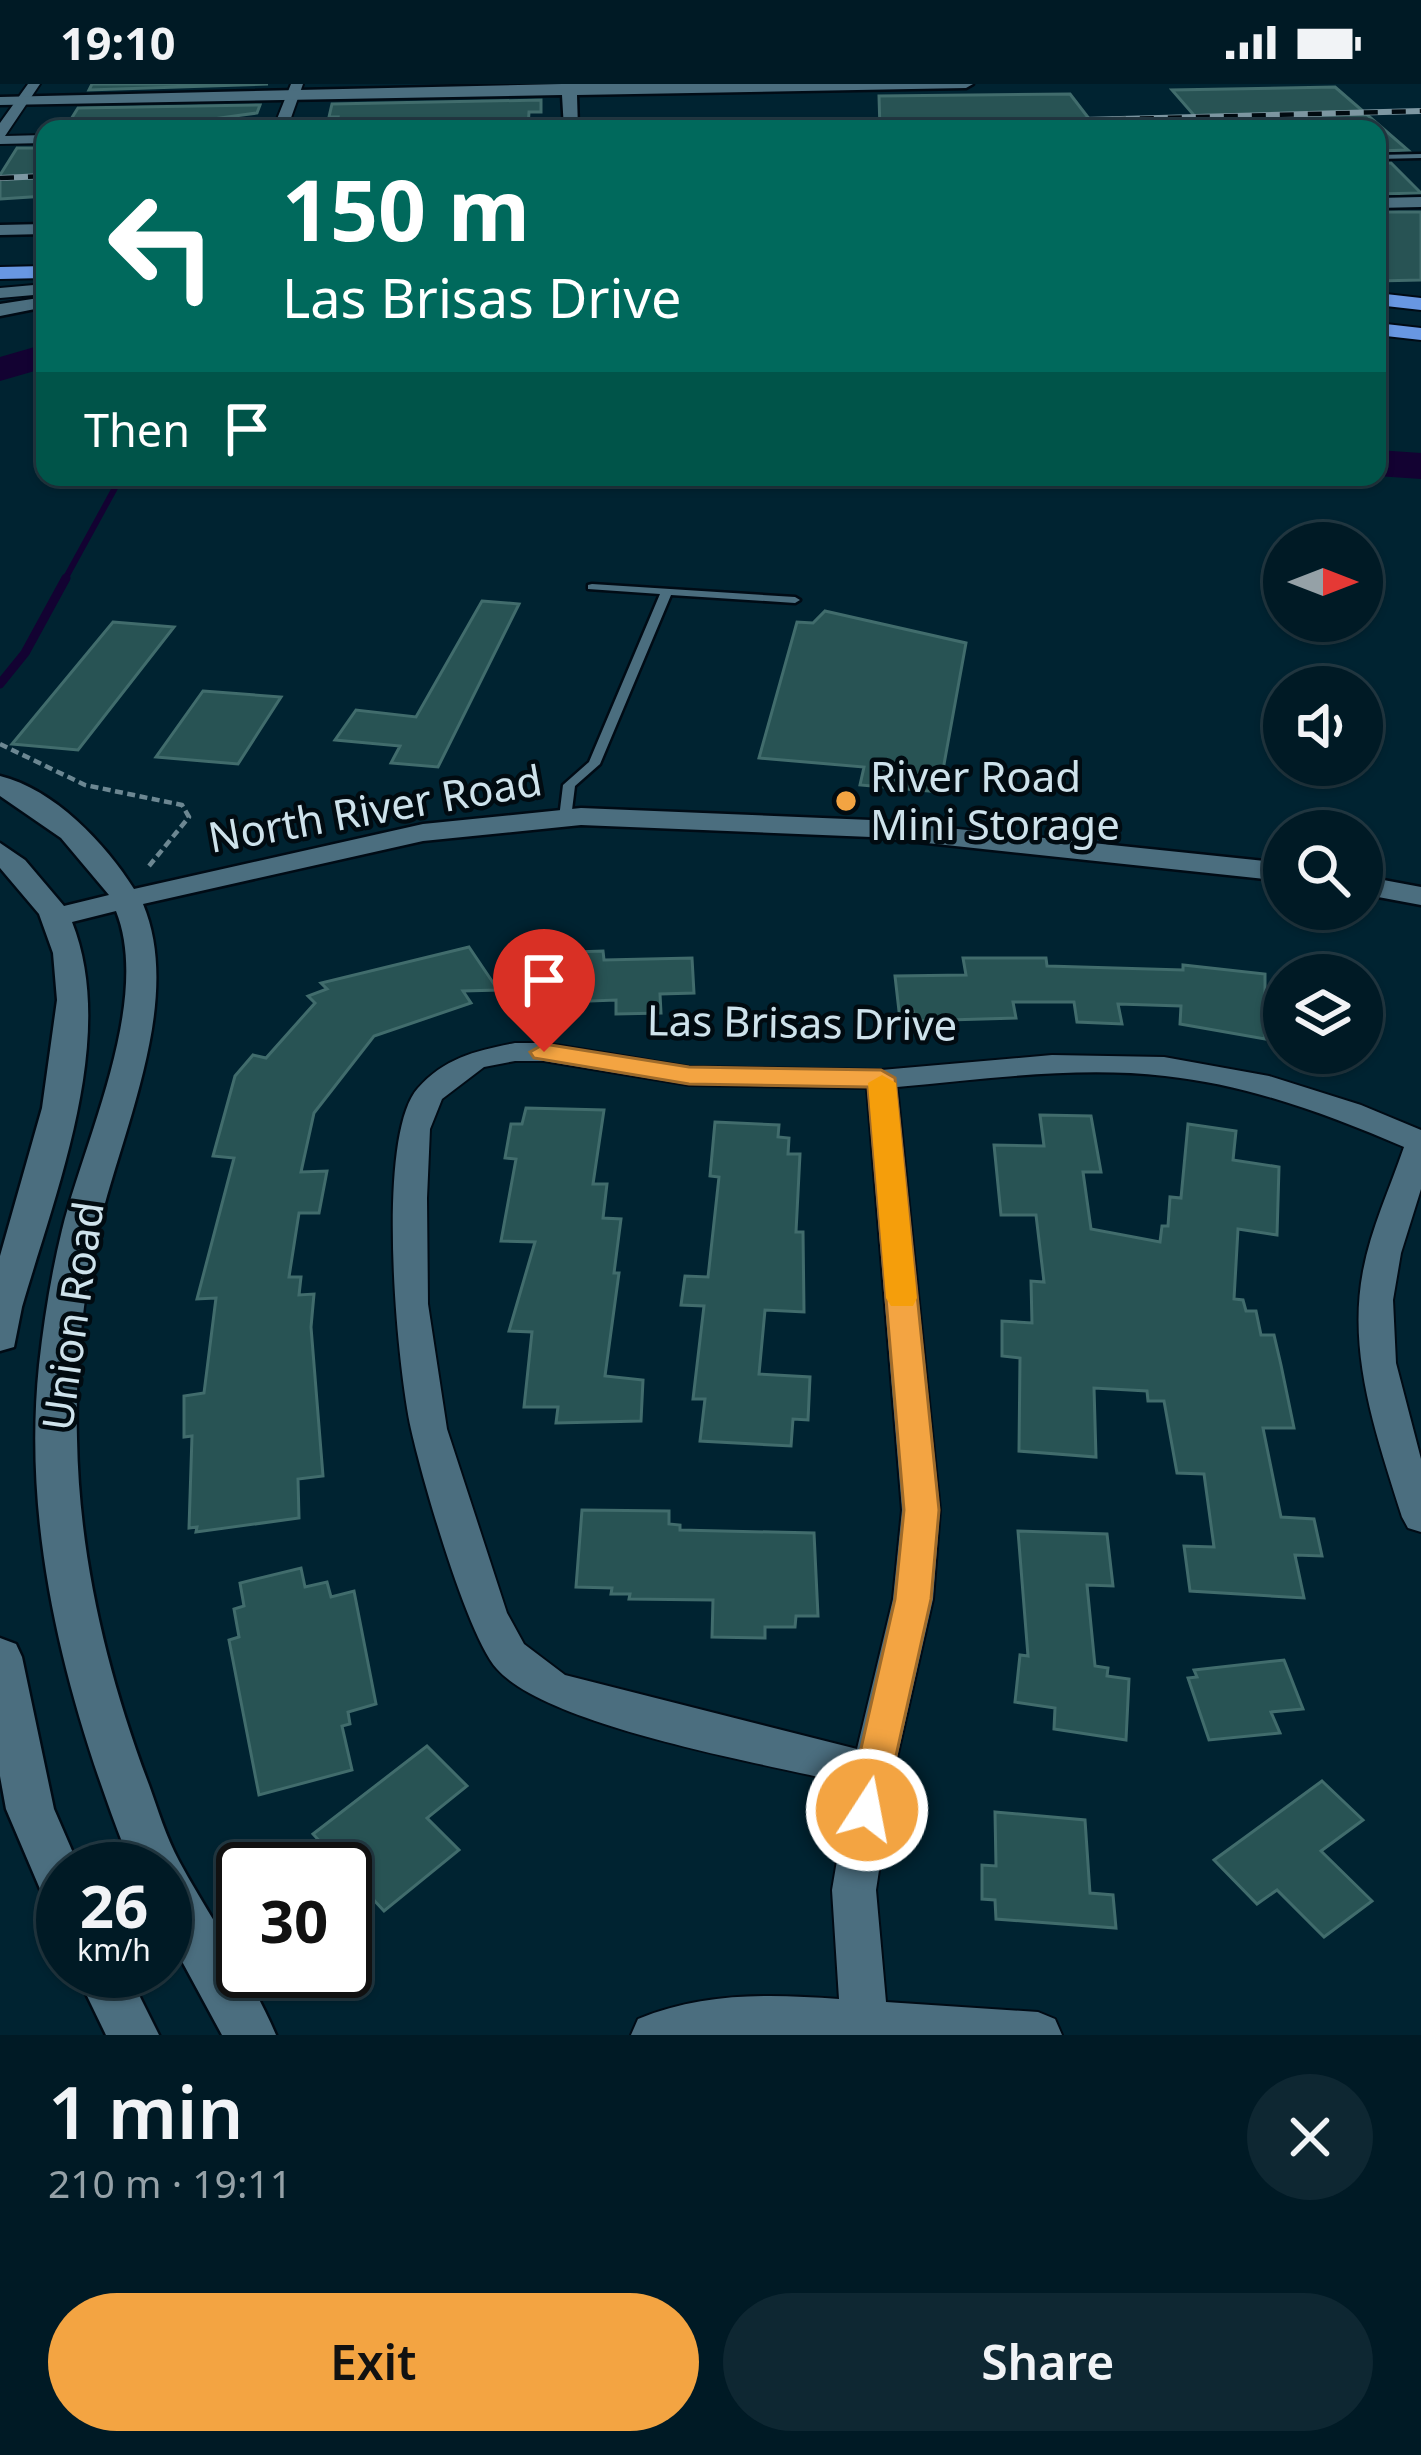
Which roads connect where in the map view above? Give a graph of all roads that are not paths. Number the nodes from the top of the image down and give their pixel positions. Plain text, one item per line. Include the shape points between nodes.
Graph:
1 (34, 84) edge
2 (965, 84) edge
3 (840, 85) edge
4 (570, 87) edge
5 (295, 90) edge
6 (0, 101) edge
7 (23, 101) junction
8 (283, 120) edge
9 (571, 120) edge
10 (0, 137) edge
11 (36, 139) edge
12 (1421, 156) edge
13 (1386, 157) edge
14 (1421, 202) edge
15 (1386, 203) edge
16 (36, 229) edge
17 (0, 230) edge
18 (0, 253) edge
19 (36, 253) edge
20 (36, 272) edge
21 (0, 273) edge
22 (36, 290) edge
23 (0, 293) edge
24 (36, 304) edge
25 (1386, 304) edge
26 (1421, 308) edge
27 (0, 310) edge
28 (1386, 330) edge
29 (1421, 334) edge
30 (592, 587) dead end
31 (667, 591) junction
32 (795, 600) dead end
33 (0, 784) edge
34 (565, 818) junction
35 (0, 852) edge
36 (1263, 869) edge
37 (1383, 889) edge
38 (1421, 896) edge
39 (128, 899) junction
40 (56, 917) junction
41 (881, 1078) junction
42 (1421, 1143) edge
43 (0, 1337) edge
44 (1421, 1517) edge
45 (0, 1657) edge
46 (874, 1771) junction
47 (44, 1842) edge
48 (148, 1842) edge
49 (192, 1931) edge
50 (114, 1998) edge
51 (854, 2030) edge
52 (134, 2035) edge
53 (250, 2035) edge
54 (655, 2035) edge
55 (1038, 2035) edge

1 - 7 street
2 - 3 main road
3 - 4 main road
4 - 5 main road
4 - 9 main road
5 - 7 main road
5 - 8 street
6 - 7 main road
7 - 10 street
10 - 11 street
12 - 13 lane
14 - 15 main road
16 - 17 main road
18 - 19 highway
20 - 21 highway
22 - 23 street
24 - 27 main road
25 - 26 highway
28 - 29 highway
30 - 31 lane
31 - 32 lane
31 - 34 lane via 595,764 569,785
33 - 39 main road via 77,838
34 - 36 main road, North River Road via 898,829
34 - 39 main road, North River Road via 372,842
35 - 40 main road
37 - 38 main road
39 - 40 main road, North River Road
39 - 48 main road, Union Road via 141,951 139,1000 78,1237 53,1446 65,1568 98,1712
40 - 43 main road, Union Road via 74,984 72,1036
41 - 42 street, Las Brisas Drive via 1052,1064 1164,1066 1258,1083
41 - 46 street via 921,1510 913,1599
41 - 46 street, Las Brisas Drive via 689,1076 544,1052 474,1060 429,1094 414,1129 411,1198 411,1304 428,1429 488,1616 510,1656 551,1688 604,1706
42 - 44 street via 1379,1270 1375,1336
45 - 47 main road
46 - 51 street via 854,1890
49 - 53 main road
50 - 52 main road
51 - 54 street via 746,2015
51 - 55 street

